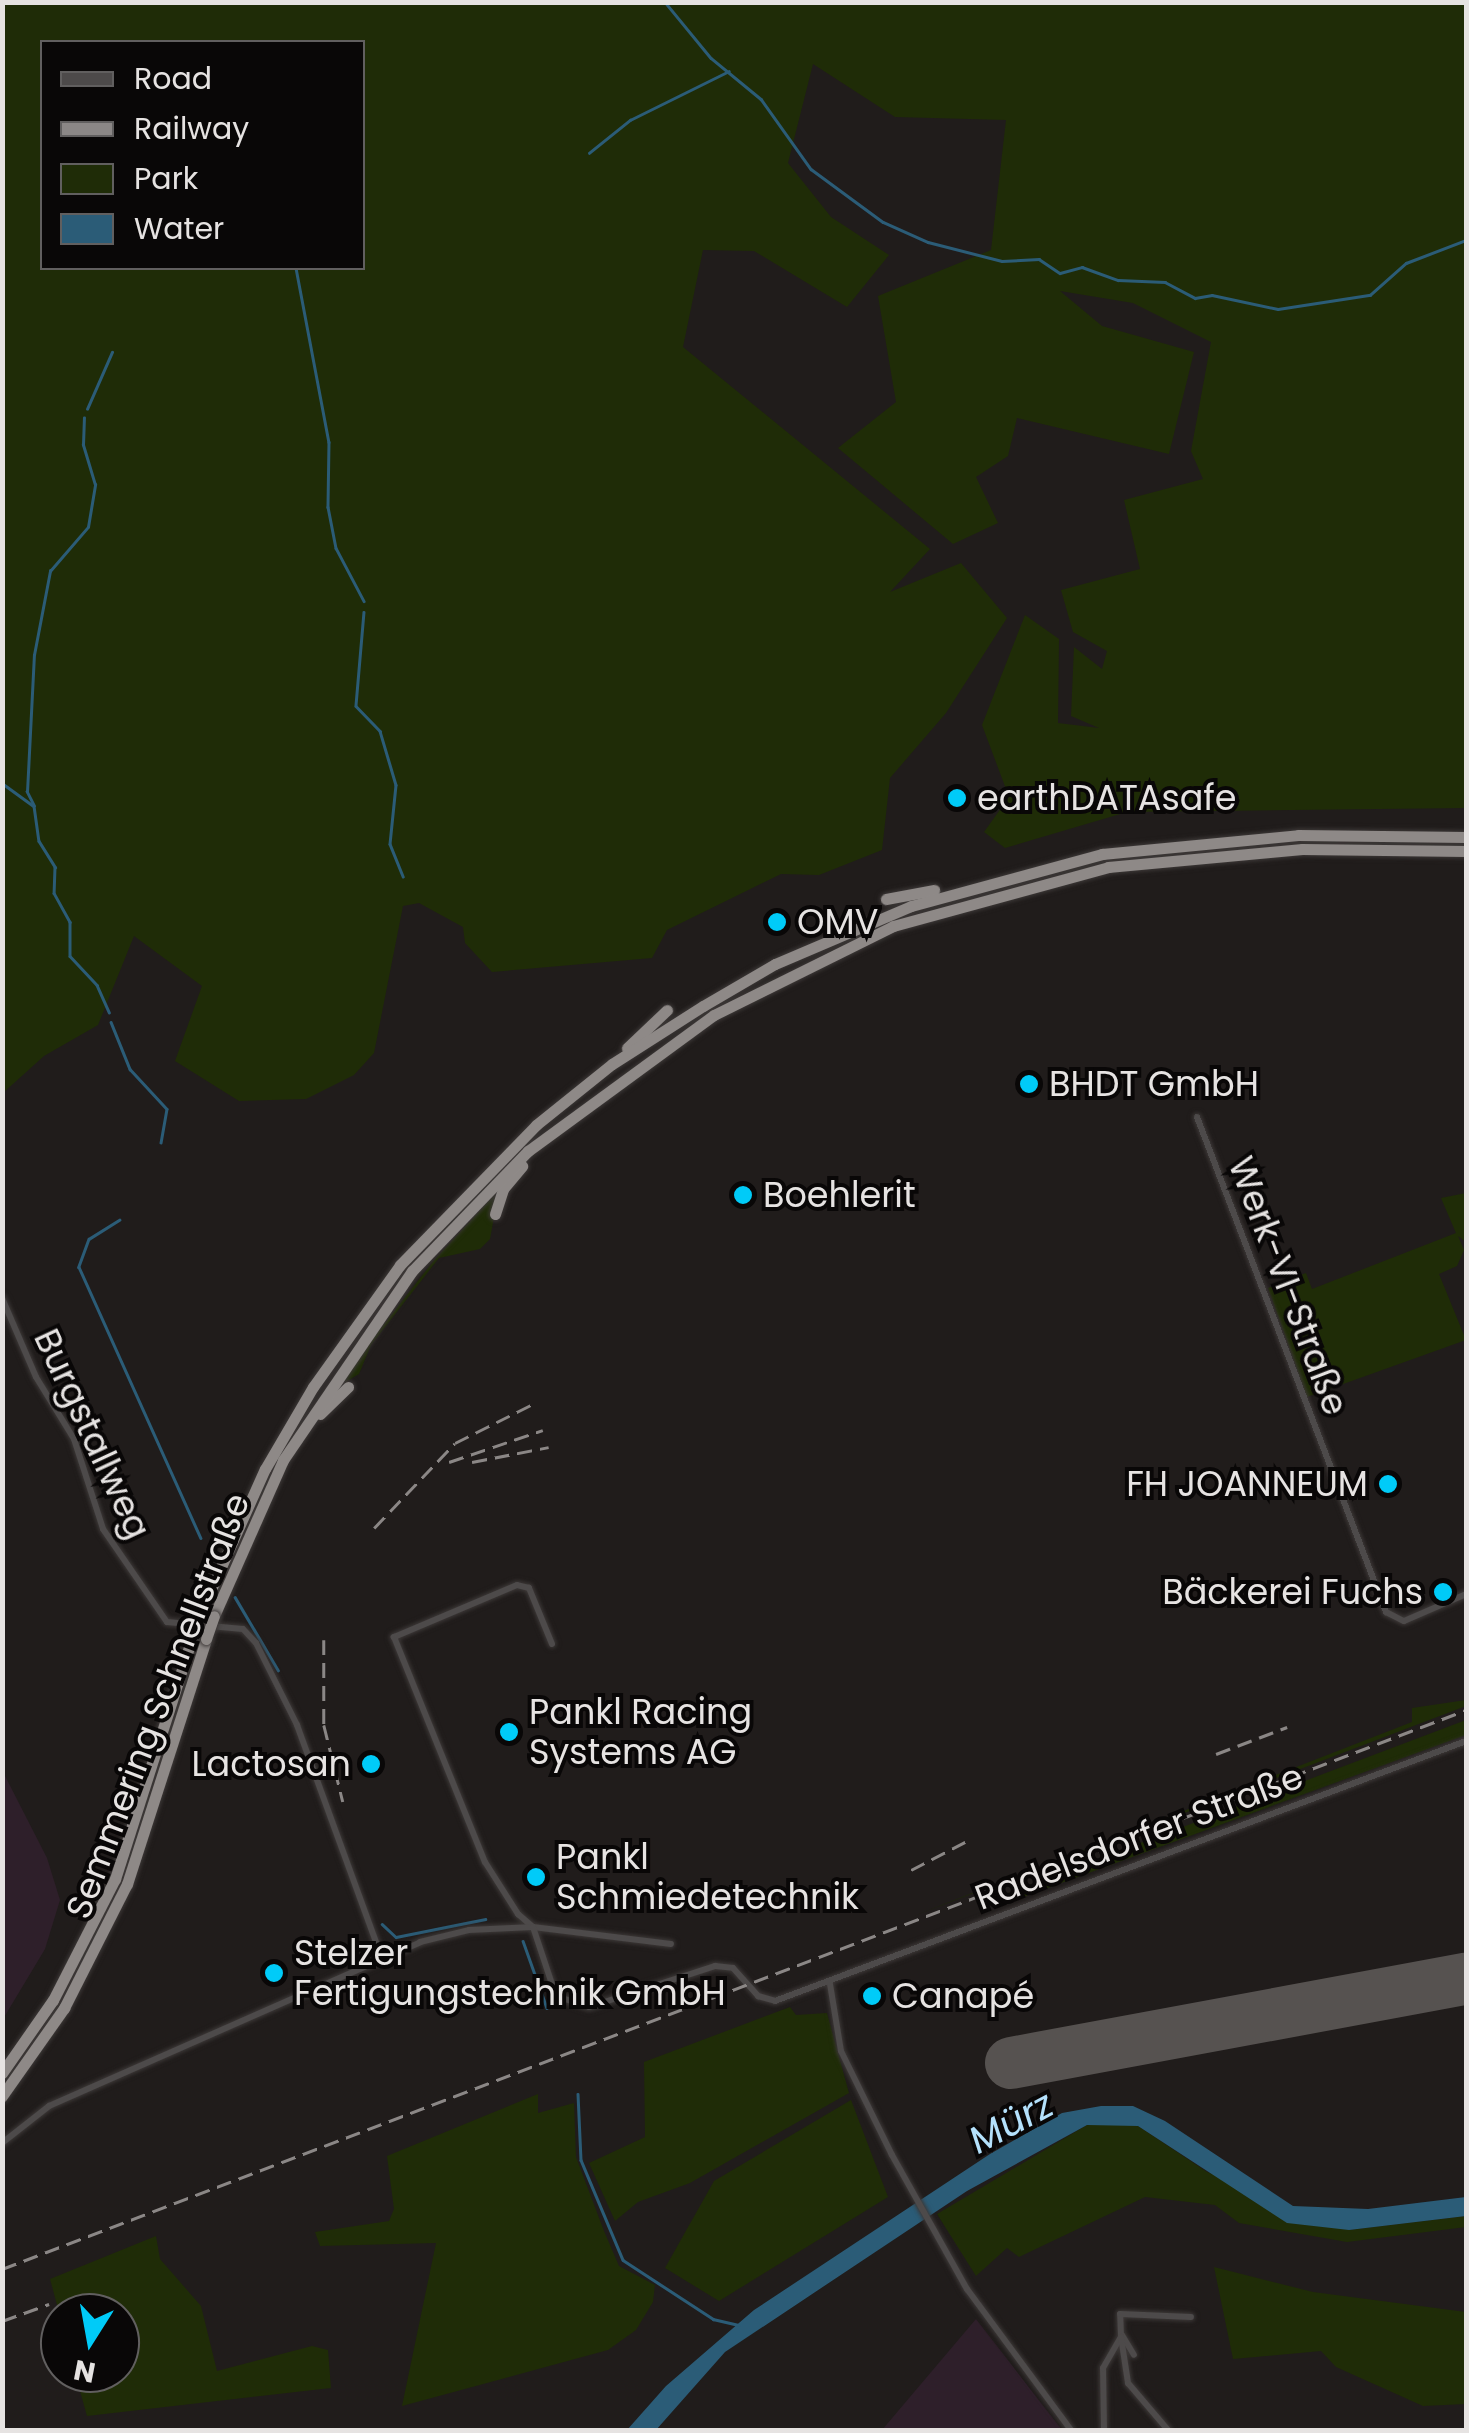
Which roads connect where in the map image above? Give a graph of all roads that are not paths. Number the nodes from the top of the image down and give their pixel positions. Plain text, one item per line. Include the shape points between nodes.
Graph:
1 (1466, 838) edge
2 (1466, 851) edge
3 (958, 890) junction
4 (886, 899) dead end
5 (667, 1010) dead end
6 (612, 1064) junction
7 (1197, 1117) dead end
8 (562, 1124) junction
9 (495, 1214) dead end
10 (2, 1298) edge
11 (348, 1387) dead end
12 (283, 1460) junction
13 (1466, 1594) edge
14 (199, 1638) junction
15 (552, 1644) dead end
16 (1466, 1741) edge
17 (533, 1926) junction
18 (671, 1944) dead end
19 (382, 1959) junction
20 (830, 1984) junction
21 (2, 2074) edge
22 (2, 2096) edge
23 (2, 2143) edge
24 (1190, 2316) dead end
25 (1121, 2336) junction
26 (1134, 2355) dead end
27 (1071, 2430) edge
28 (1104, 2430) edge
29 (1168, 2430) edge

1 - 3 highway, Semmering Schnellstraße via 1214,840 1102,854
2 - 8 highway, Semmering Schnellstraße via 1217,853 1108,867 999,892 893,926 769,982
3 - 4 highway
3 - 6 highway, Semmering Schnellstraße via 775,964
5 - 6 highway
6 - 14 highway, Semmering Schnellstraße, bridge via 473,1183 362,1314 265,1468 200,1614
7 - 13 street, Werk-VI-Straße via 1386,1612 1404,1621
8 - 9 highway via 512,1176
8 - 12 highway, Semmering Schnellstraße via 494,1182 412,1271
10 - 19 street, Burgstallweg via 36,1377 74,1439 102,1530 167,1622 244,1629 256,1642 297,1725
11 - 12 highway
12 - 14 highway, Semmering Schnellstraße, bridge
14 - 21 highway, Semmering Schnellstraße via 115,1879 53,2000
14 - 22 highway, Semmering Schnellstraße via 126,1884 64,2008
15 - 17 street via 529,1588 516,1585 394,1636 485,1862
16 - 20 street, Radelsdorfer Straße
17 - 18 street
17 - 19 street via 469,1930
17 - 20 street via 553,1986 576,2005 606,2003 715,1966 733,1968 766,2000
19 - 23 street via 49,2106
20 - 27 street via 841,2051 912,2193
24 - 25 street via 1120,2314
25 - 26 street
25 - 28 street via 1102,2368
25 - 29 street via 1124,2372

